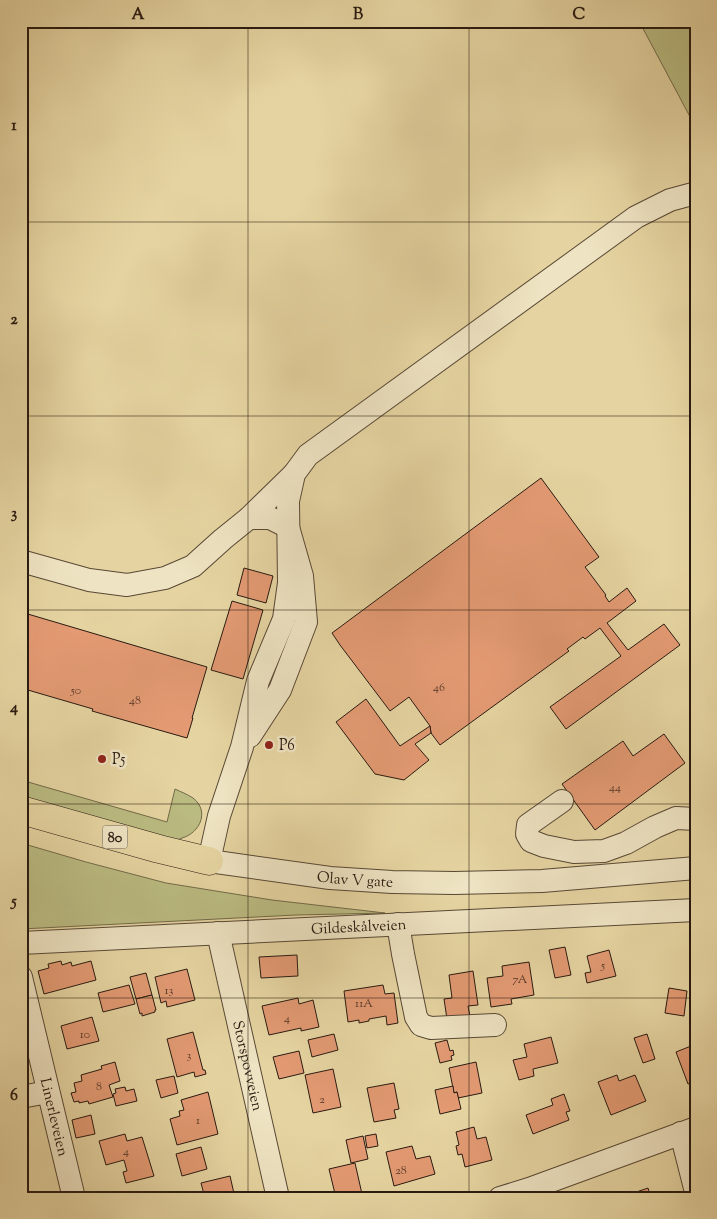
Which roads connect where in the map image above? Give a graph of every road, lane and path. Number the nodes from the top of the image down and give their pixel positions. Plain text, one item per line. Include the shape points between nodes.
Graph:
1 (696, 193) edge
2 (294, 474) junction
3 (249, 518) junction
4 (288, 527) junction
5 (21, 561) edge
6 (562, 800) dead end
7 (21, 810) edge
8 (696, 820) edge
9 (210, 861) junction
10 (696, 868) edge
11 (696, 910) edge
12 (398, 924) junction
13 (218, 933) junction
14 (21, 943) edge
15 (21, 977) edge
16 (495, 1025) dead end
17 (48, 1092) junction
18 (21, 1097) edge
19 (688, 1130) edge
20 (696, 1192) edge
21 (74, 1198) edge
22 (278, 1198) edge
23 (500, 1198) edge

1 - 2 street via 670,200 636,217 308,455
2 - 3 street
2 - 4 street via 288,501
3 - 4 street via 270,518
3 - 5 street via 193,566 165,578 127,585 89,580
4 - 9 street via 302,576 306,622 280,690 242,747 219,816
6 - 8 street via 528,825 527,834 531,841 574,852 604,851 676,818
7 - 9 highway, Olav V gate / 80
9 - 10 street, Olav V gate via 330,878 418,883 542,881
11 - 12 street, Gildeskålveien
12 - 13 street, Gildeskålveien
12 - 16 street via 416,1017 421,1025 431,1028
13 - 14 street, Gildeskålveien
13 - 22 street, Storspovveien
15 - 17 street, Linerleveien
17 - 18 street
17 - 21 street, Linerleveien
19 - 20 street
19 - 23 street

